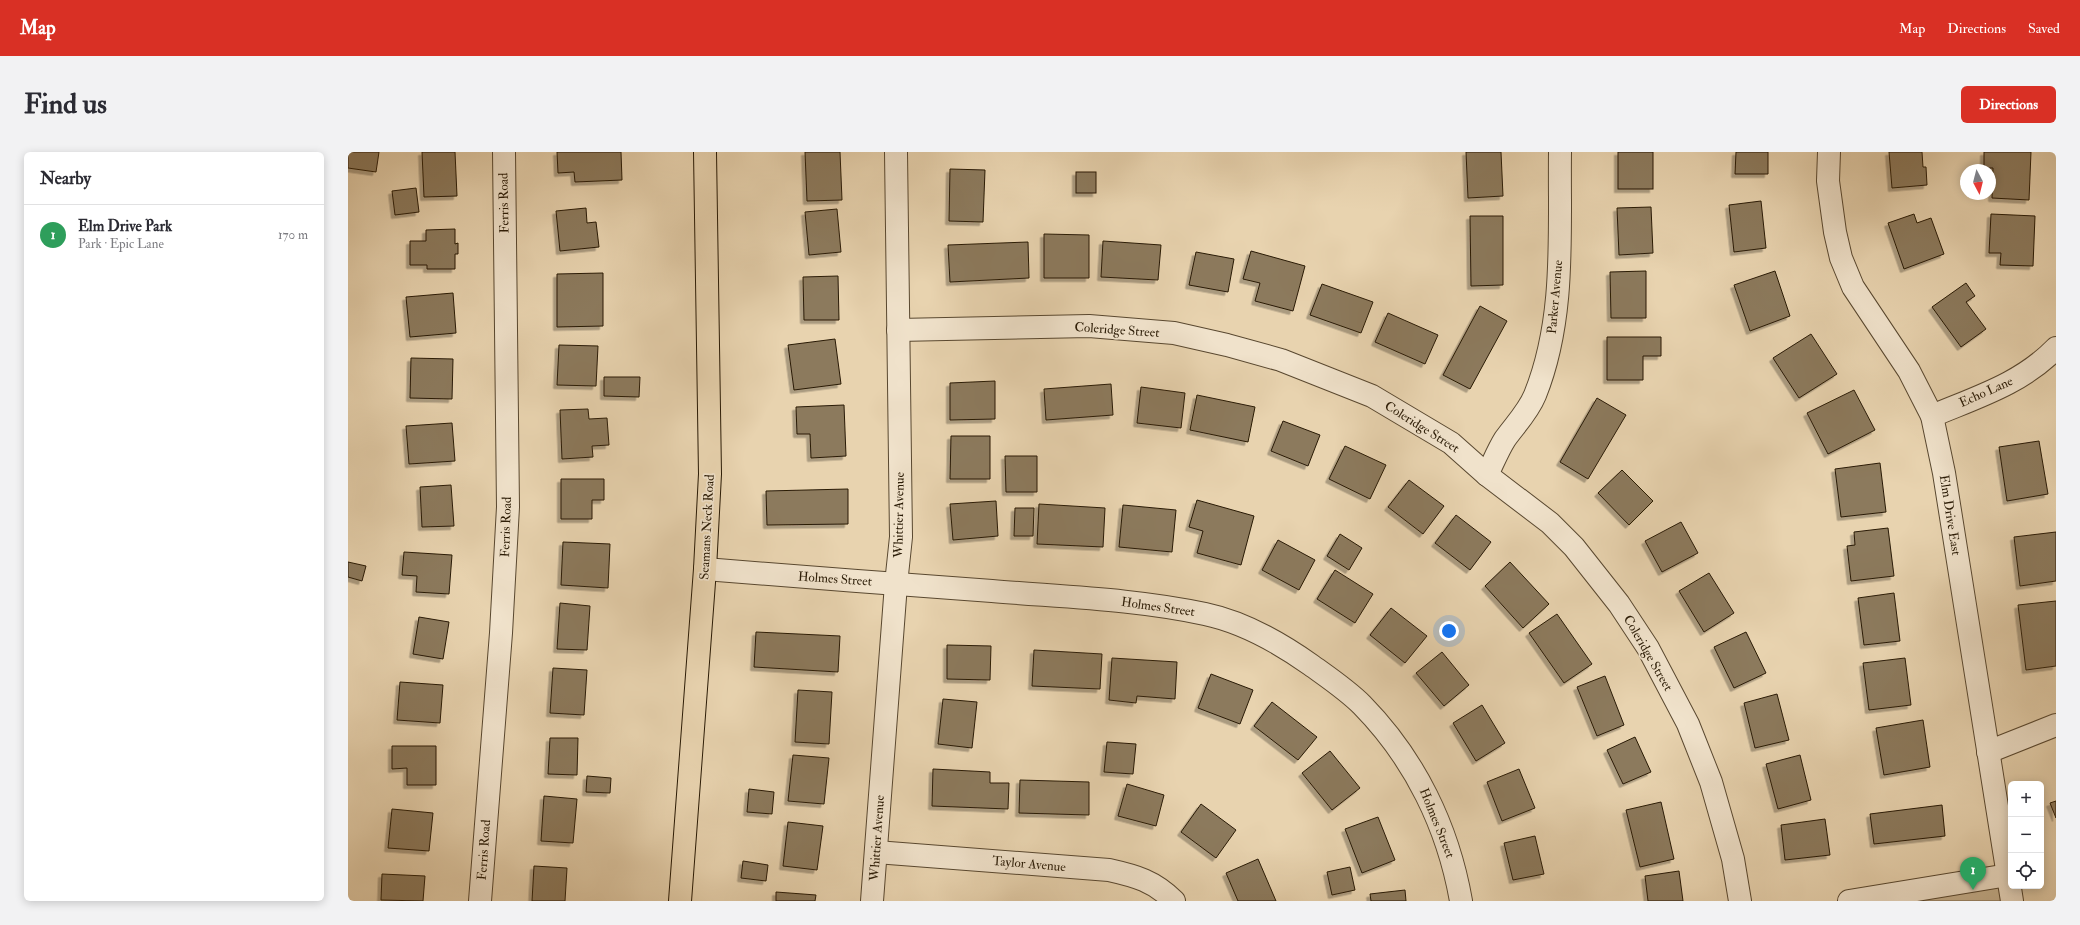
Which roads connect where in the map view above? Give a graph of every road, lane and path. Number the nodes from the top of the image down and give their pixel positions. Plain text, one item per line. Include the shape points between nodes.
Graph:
1 (504, 152) edge
2 (705, 152) edge
3 (896, 152) edge
4 (1560, 152) edge
5 (1829, 152) edge
6 (898, 330) junction
7 (2056, 348) edge
8 (1932, 416) junction
9 (1487, 475) junction
10 (705, 569) junction
11 (896, 584) junction
12 (2056, 725) edge
13 (1988, 752) junction
14 (876, 852) junction
15 (2008, 875) joint
16 (2010, 889) edge
17 (480, 901) edge
18 (680, 901) edge
19 (872, 901) edge
20 (1174, 901) edge
21 (1461, 901) edge
22 (1740, 901) edge
23 (1849, 901) edge
24 (2012, 901) edge

1 - 17 street, Ferris Road via 508,507
2 - 10 main road, Seamans Neck Road via 710,474
3 - 6 street, Whittier Avenue
4 - 9 street, Parker Avenue via 1558,284 1554,332 1535,395 1519,423 1504,440
5 - 8 street, Elm Drive East via 1828,181 1835,232 1853,287 1909,371
6 - 9 street, Coleridge Street via 1089,326 1174,333 1227,345 1281,360 1372,396 1451,443
6 - 11 street, Whittier Avenue via 901,536
7 - 8 street, Echo Lane via 2010,384
8 - 13 street, Elm Drive East via 1944,473
9 - 22 street, Coleridge Street via 1550,523 1574,547 1619,604 1648,648 1688,724 1711,782 1733,859
10 - 11 street, Holmes Street
10 - 18 main road, Seamans Neck Road
11 - 14 street, Whittier Avenue
11 - 21 street, Holmes Street via 1132,602 1207,614 1254,631 1289,649 1361,705 1392,740 1414,771 1432,806 1455,868
12 - 13 street
13 - 15 street, Elm Drive East
14 - 19 street, Whittier Avenue
14 - 20 street, Taylor Avenue via 1109,870 1140,877 1163,890
15 - 23 street
16 - 24 street, Elm Drive East

